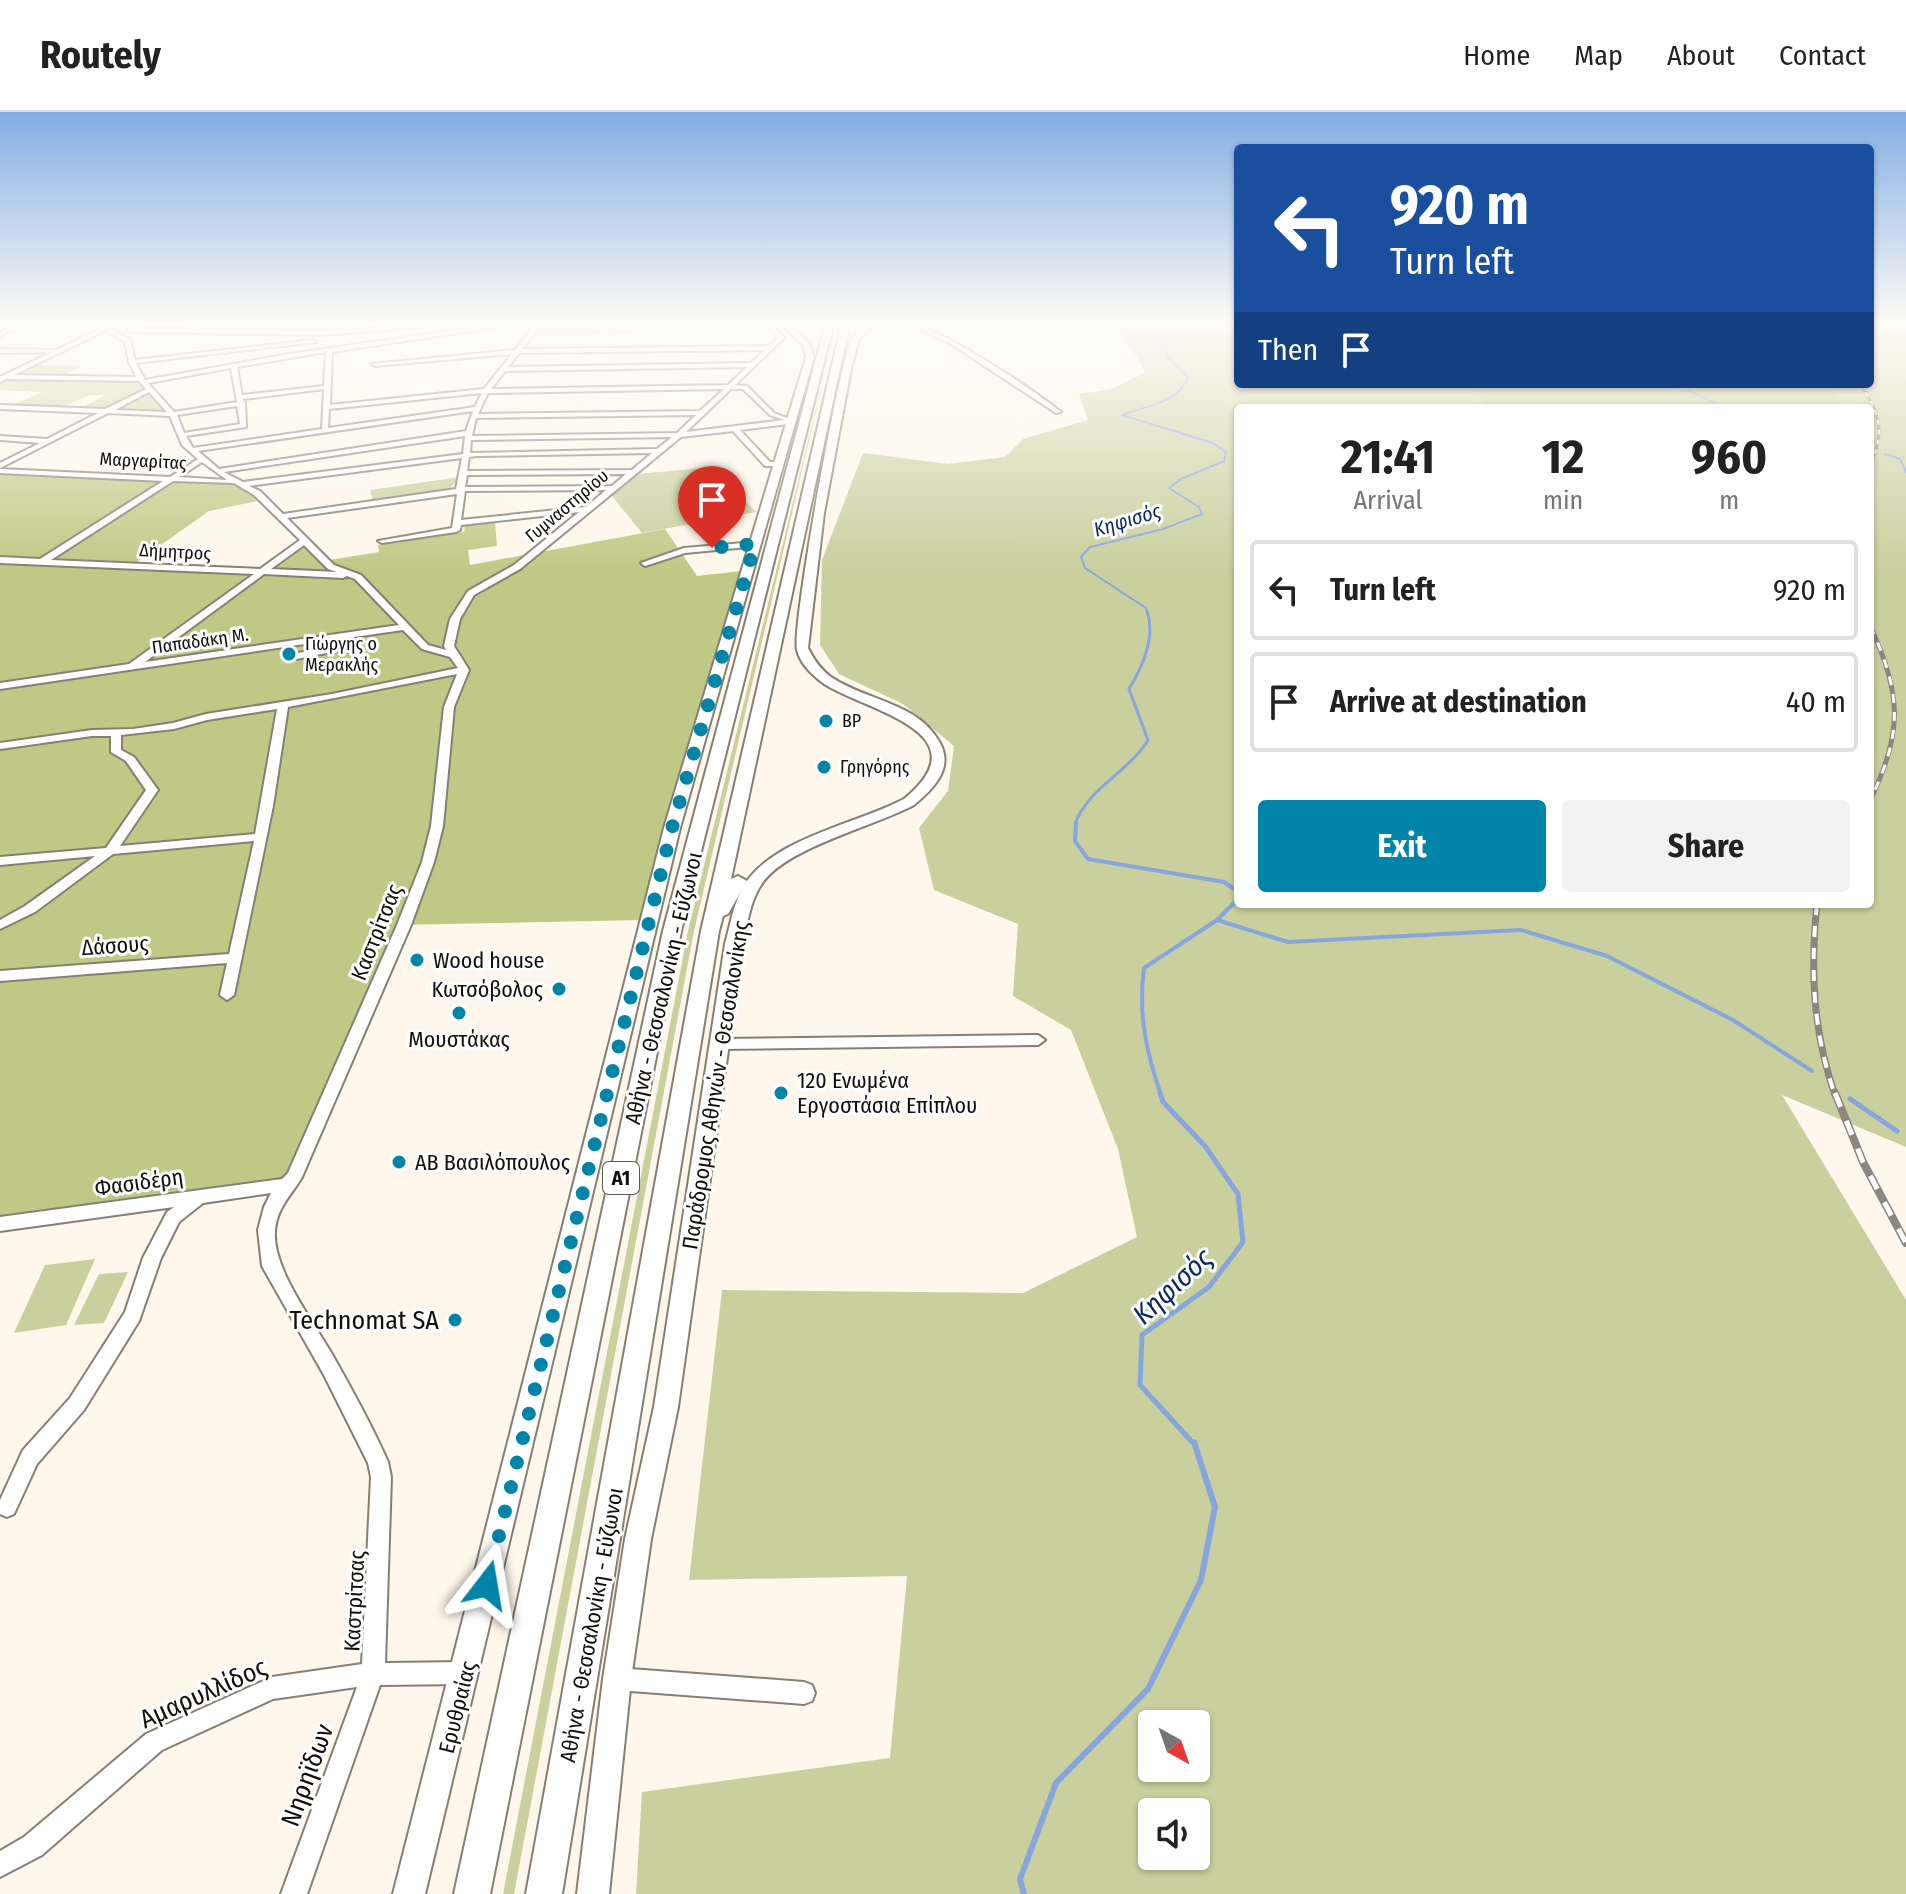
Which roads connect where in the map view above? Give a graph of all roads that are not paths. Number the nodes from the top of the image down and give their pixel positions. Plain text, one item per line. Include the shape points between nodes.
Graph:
1 (115, 405) edge
2 (164, 405) edge
3 (216, 405) edge
4 (242, 405) edge
5 (344, 405) edge
6 (478, 405) edge
7 (709, 405) edge
8 (763, 405) edge
9 (796, 405) edge
10 (808, 405) edge
11 (827, 405) edge
12 (840, 405) edge
13 (1048, 405) edge
14 (0, 407) edge
15 (325, 407) joint
16 (106, 411) junction
17 (1058, 412) dead end
18 (474, 413) junction
19 (700, 413) junction
20 (172, 414) junction
21 (792, 421) junction
22 (735, 429) junction
23 (325, 430) junction
24 (182, 435) junction
25 (679, 435) junction
26 (469, 436) junction
27 (0, 438) edge
28 (48, 441) junction
29 (192, 450) junction
30 (656, 451) junction
31 (466, 455) junction
32 (203, 459) junction
33 (778, 464) junction
34 (0, 469) edge
35 (217, 471) junction
36 (632, 472) junction
37 (463, 473) junction
38 (173, 479) junction
39 (240, 483) junction
40 (613, 488) junction
41 (460, 490) junction
42 (587, 509) junction
43 (279, 517) junction
44 (457, 526) junction
45 (304, 541) junction
46 (382, 541) dead end
47 (755, 544) junction
48 (0, 560) edge
49 (42, 562) junction
50 (645, 563) dead end
51 (258, 572) junction
52 (349, 574) junction
53 (404, 627) junction
54 (776, 634) junction
55 (342, 637) junction
56 (453, 655) junction
57 (296, 656) dead end
58 (133, 667) junction
59 (785, 669) dead end
60 (464, 670) junction
61 (0, 686) edge
62 (283, 705) junction
63 (116, 732) junction
64 (0, 746) edge
65 (260, 837) junction
66 (112, 849) junction
67 (0, 861) edge
68 (738, 881) dead end
69 (0, 925) edge
70 (710, 931) junction
71 (234, 958) junction
72 (0, 976) edge
73 (227, 995) dead end
74 (1038, 1040) dead end
75 (719, 1044) junction
76 (285, 1185) junction
77 (200, 1196) junction
78 (0, 1224) edge
79 (7, 1507) dead end
80 (466, 1673) junction
81 (373, 1674) junction
82 (617, 1679) junction
83 (804, 1693) dead end
84 (0, 1865) edge
85 (294, 1894) edge
86 (409, 1894) edge
87 (472, 1894) edge
88 (544, 1894) edge
89 (593, 1894) edge

1 - 16 street
2 - 20 street
3 - 20 street
4 - 24 street via 244,427
5 - 15 street
6 - 18 street
7 - 19 street, Γυμναστηρίου
8 - 21 street
9 - 21 main road, Ερυθραίας
10 - 87 highway, Αθήνα - Θεσσαλονίκη - Εύζωνοι / Α1 via 672,931
11 - 54 highway, Αθήνα - Θεσσαλονίκη - Εύζωνοι / Α1
12 - 75 main road, Παράδρομος Αθηνών - Θεσσαλονίκης via 819,513 802,648 824,677 918,725 934,744 937,768 918,796 895,811 797,848 754,883 734,944
13 - 17 street
14 - 16 street
15 - 23 street
16 - 20 street
16 - 28 street
18 - 19 street
18 - 23 street
18 - 26 street
19 - 25 street, Γυμναστηρίου
20 - 24 street
21 - 22 street
21 - 33 main road, Ερυθραίας
22 - 25 street
22 - 33 street via 768,464
23 - 29 street
24 - 29 street
25 - 26 street
25 - 30 street, Γυμναστηρίου
26 - 31 street
26 - 35 street
27 - 28 street
28 - 34 street
29 - 32 street
30 - 31 street, Μαργαρίτας
30 - 36 street, Γυμναστηρίου
31 - 37 street
31 - 39 street, Μαργαρίτας
32 - 35 street
32 - 38 street
33 - 47 main road, Ερυθραίας
34 - 38 street, Μαργαρίτας
35 - 39 street
36 - 37 street
36 - 40 street, Γυμναστηρίου
37 - 41 street
38 - 39 street, Μαργαρίτας
38 - 49 street
39 - 43 street
40 - 41 street
40 - 42 street, Γυμναστηρίου
41 - 43 street
41 - 44 street
42 - 44 street
42 - 56 street, Γυμναστηρίου via 517,567 471,593 455,619 449,646
43 - 45 street
44 - 46 street
45 - 51 street
45 - 52 street via 331,567
47 - 50 street via 684,551
47 - 80 main road, Ερυθραίας via 672,828
48 - 49 street, Δήμητρος
49 - 51 street, Δήμητρος
51 - 52 street, Δήμητρος
51 - 58 street
52 - 53 street via 365,582
53 - 55 street, Παπαδάκη Μ.
53 - 56 street via 425,647
54 - 59 highway
54 - 70 highway, Αθήνα - Θεσσαλονίκη - Εύζωνοι / Α1
55 - 57 street via 344,647
55 - 58 street, Παπαδάκη Μ.
56 - 60 street
58 - 61 street, Παπαδάκη Μ.
60 - 62 street
60 - 76 street, Καστρίτσας via 449,707 437,826 428,862 344,1065 294,1177
62 - 63 street
62 - 65 street
63 - 64 street
63 - 66 street via 116,752 130,759 152,790
65 - 66 street
65 - 71 street
66 - 67 street
66 - 69 street
68 - 70 highway
70 - 88 highway, Αθήνα - Θεσσαλονίκη - Εύζωνοι / Α1
71 - 72 street, Δάσους
71 - 73 street
74 - 75 street
75 - 82 main road, Παράδρομος Αθηνών - Θεσσαλονίκης via 666,1407 638,1539
76 - 77 street, Φασιδέρη
76 - 81 street, Καστρίτσας via 266,1220 268,1258 331,1369 381,1477
77 - 78 street, Φασιδέρη
77 - 79 street via 173,1217 133,1315 77,1404 30,1457
80 - 81 street, Αμαρυλλίδος
80 - 86 main road, Ερυθραίας
81 - 84 street, Αμαρυλλίδος via 272,1688 154,1742 33,1846
81 - 85 street, Νηρηϊδων
82 - 83 street
82 - 89 main road, Παράδρομος Αθηνών - Θεσσαλονίκης

